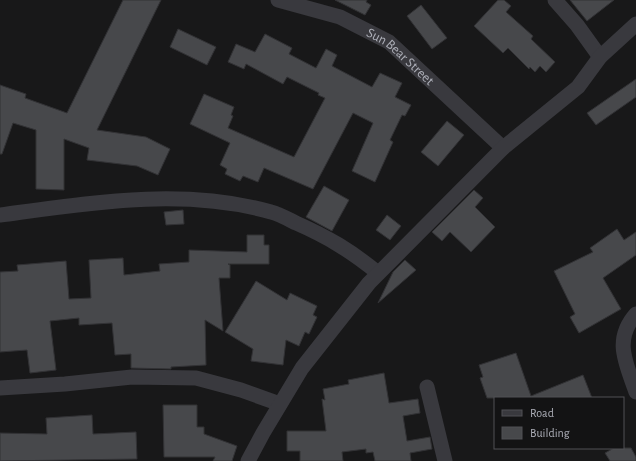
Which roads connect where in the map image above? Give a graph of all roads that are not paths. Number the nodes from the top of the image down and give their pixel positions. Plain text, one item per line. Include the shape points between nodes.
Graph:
1 (278, 0) edge
2 (555, 0) edge
3 (636, 24) edge
4 (600, 57) junction
5 (503, 148) junction
6 (0, 215) edge
7 (378, 273) junction
8 (636, 314) edge
9 (427, 387) dead end
10 (0, 388) edge
11 (636, 392) edge
12 (280, 404) junction
13 (248, 461) edge
14 (445, 461) edge

1 - 5 street, Sun Bear Street via 340,17 389,42
2 - 4 street
3 - 4 street
4 - 5 street via 578,88
5 - 7 street
6 - 7 street via 95,202 183,199 231,203 272,212 314,231 351,251
7 - 12 street via 302,368
8 - 11 street via 628,322 622,352
9 - 14 street
10 - 12 street via 132,377 196,378
12 - 13 street

